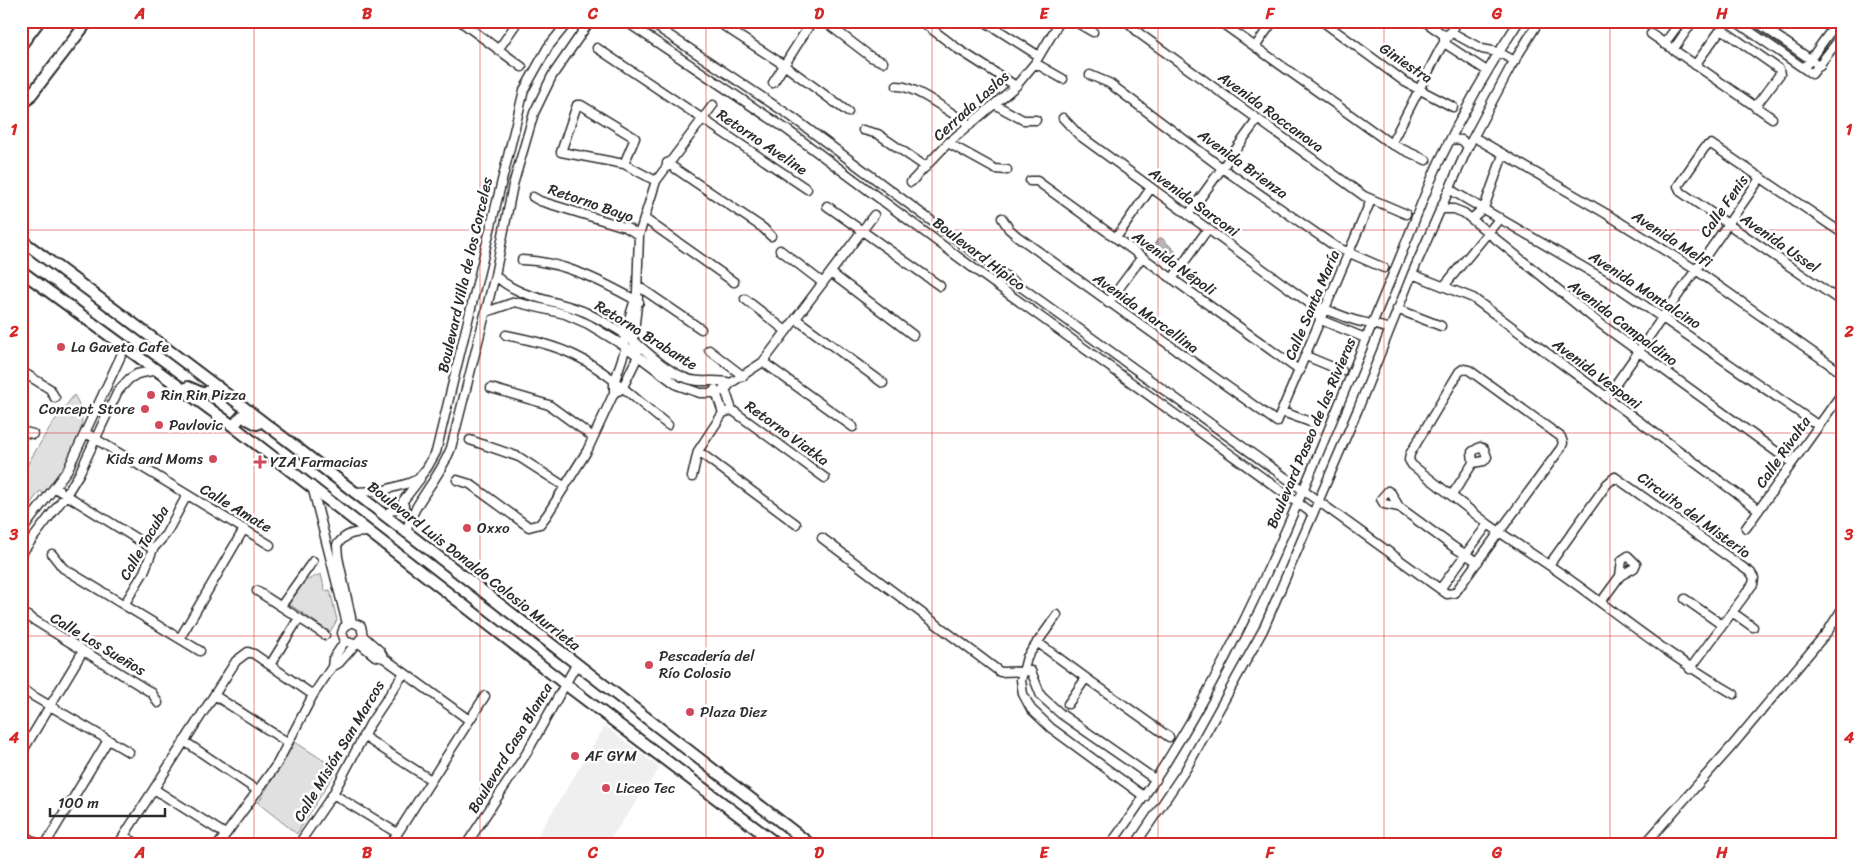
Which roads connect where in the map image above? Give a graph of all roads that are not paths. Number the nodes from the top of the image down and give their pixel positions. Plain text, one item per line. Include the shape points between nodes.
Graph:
1 (39, 21) edge
2 (88, 21) edge
3 (460, 21) edge
4 (518, 21) edge
5 (569, 21) edge
6 (590, 21) edge
7 (625, 21) edge
8 (648, 21) edge
9 (716, 21) edge
10 (812, 21) edge
11 (824, 21) edge
12 (921, 21) edge
13 (984, 21) edge
14 (1060, 21) edge
15 (1074, 21) edge
16 (1127, 21) edge
17 (1219, 21) edge
18 (1273, 21) edge
19 (1322, 21) edge
20 (1424, 21) edge
21 (1458, 21) edge
22 (1519, 21) edge
23 (1539, 21) edge
24 (1681, 21) edge
25 (1693, 21) edge
26 (1735, 21) edge
27 (1756, 21) edge
28 (1838, 21) edge
29 (1093, 32) dead end
30 (1651, 34) dead end
31 (1842, 36) edge
32 (1446, 37) junction
33 (1664, 44) junction
34 (21, 45) edge
35 (597, 48) dead end
36 (1255, 48) junction
37 (498, 50) junction
38 (1673, 50) junction
39 (1498, 52) junction
40 (1037, 59) junction
41 (1811, 59) junction
42 (1515, 60) junction
43 (883, 62) dead end
44 (784, 65) junction
45 (1695, 65) junction
46 (1820, 66) junction
47 (522, 67) dead end
48 (1804, 68) junction
49 (1487, 71) junction
50 (1090, 75) dead end
51 (1063, 79) dead end
52 (773, 83) dead end
53 (897, 86) dead end
54 (1016, 86) junction
55 (1418, 90) junction
56 (713, 105) dead end
57 (996, 105) junction
58 (1453, 107) dead end
59 (1755, 107) junction
60 (21, 108) edge
61 (848, 112) dead end
62 (702, 118) junction
63 (1063, 118) dead end
64 (1772, 118) dead end
65 (1036, 120) dead end
66 (1257, 120) junction
67 (970, 125) junction
68 (863, 130) dead end
69 (1451, 139) junction
70 (1479, 140) dead end
71 (948, 143) junction
72 (1391, 144) junction
73 (1468, 146) junction
74 (1503, 155) junction
75 (1426, 160) dead end
76 (668, 163) junction
77 (624, 164) junction
78 (926, 167) junction
79 (1222, 168) junction
80 (1007, 170) dead end
81 (1761, 176) junction
82 (656, 181) junction
83 (1030, 181) dead end
84 (501, 182) junction
85 (911, 182) dead end
86 (513, 185) junction
87 (885, 186) junction
88 (1151, 188) junction
89 (1449, 189) junction
90 (807, 190) dead end
91 (533, 196) dead end
92 (878, 196) junction
93 (1468, 199) junction
94 (1371, 200) junction
95 (827, 206) dead end
96 (1484, 208) junction
97 (1440, 209) junction
98 (1461, 211) junction
99 (1406, 214) dead end
100 (874, 215) dead end
101 (1188, 215) junction
102 (1002, 218) dead end
103 (1500, 218) junction
104 (645, 219) junction
105 (1471, 219) junction
106 (1728, 224) junction
107 (1208, 229) junction
108 (862, 230) junction
109 (1842, 233) edge
110 (1488, 234) junction
111 (639, 235) junction
112 (771, 236) dead end
113 (1116, 238) junction
114 (21, 240) edge
115 (780, 250) dead end
116 (1348, 254) junction
117 (1142, 257) junction
118 (522, 260) dead end
119 (1384, 268) dead end
120 (1696, 270) junction
121 (21, 271) edge
122 (830, 273) junction
123 (1412, 274) junction
124 (495, 275) junction
125 (26, 278) edge
126 (1172, 278) junction
127 (734, 282) dead end
128 (823, 283) junction
129 (940, 286) dead end
130 (1444, 286) junction
131 (637, 295) junction
132 (744, 299) dead end
133 (1842, 302) edge
134 (1108, 303) junction
135 (1312, 305) junction
136 (1326, 308) junction
137 (1397, 309) junction
138 (486, 312) junction
139 (1663, 317) junction
140 (796, 319) junction
141 (1321, 320) junction
142 (468, 321) junction
143 (1372, 322) junction
144 (482, 326) junction
145 (1441, 326) dead end
146 (701, 329) dead end
147 (1389, 329) junction
148 (786, 331) junction
149 (506, 335) dead end
150 (624, 335) junction
151 (913, 336) dead end
152 (1365, 338) junction
153 (633, 340) junction
154 (125, 347) junction
155 (626, 347) junction
156 (709, 350) dead end
157 (1638, 352) junction
158 (638, 356) junction
159 (1306, 356) junction
160 (763, 362) junction
161 (157, 370) junction
162 (21, 371) edge
163 (1300, 371) junction
164 (1342, 371) dead end
165 (1842, 373) edge
166 (743, 376) junction
167 (168, 378) junction
168 (723, 380) junction
169 (714, 382) junction
170 (614, 383) junction
171 (731, 383) junction
172 (883, 383) dead end
173 (217, 386) junction
174 (491, 388) dead end
175 (622, 389) junction
176 (725, 390) junction
177 (614, 393) junction
178 (716, 393) junction
179 (1842, 393) edge
180 (55, 398) dead end
181 (1606, 398) junction
182 (732, 410) junction
183 (1283, 412) junction
184 (723, 413) junction
185 (1279, 420) joint
186 (1313, 423) dead end
187 (668, 425) dead end
188 (232, 426) junction
189 (1818, 426) junction
190 (852, 427) dead end
191 (21, 432) edge
192 (86, 433) junction
193 (33, 434) dead end
194 (593, 437) junction
195 (96, 438) junction
196 (470, 440) dead end
197 (698, 452) junction
198 (432, 460) junction
199 (1473, 463) dead end
200 (1792, 463) junction
201 (321, 465) junction
202 (444, 466) junction
203 (692, 476) dead end
204 (420, 477) junction
205 (825, 478) dead end
206 (457, 480) dead end
207 (312, 486) junction
208 (564, 486) junction
209 (55, 488) junction
210 (1302, 490) junction
211 (354, 492) junction
212 (187, 494) junction
213 (66, 495) junction
214 (1452, 496) junction
215 (1318, 501) junction
216 (1298, 502) junction
217 (403, 504) junction
218 (1399, 507) dead end
219 (1759, 510) junction
220 (1313, 514) junction
221 (384, 515) junction
222 (411, 516) junction
223 (796, 524) dead end
224 (1488, 524) junction
225 (1746, 528) dead end
226 (244, 529) junction
227 (21, 532) edge
228 (369, 532) junction
229 (1500, 532) junction
230 (406, 533) junction
231 (822, 538) dead end
232 (270, 545) dead end
233 (154, 549) junction
234 (21, 552) edge
235 (52, 554) dead end
236 (1467, 554) junction
237 (313, 561) dead end
238 (1478, 562) junction
239 (1549, 565) junction
240 (1620, 576) dead end
241 (1440, 589) junction
242 (257, 591) dead end
243 (1685, 599) dead end
244 (1601, 602) junction
245 (124, 605) junction
246 (281, 606) junction
247 (1842, 609) edge
248 (21, 612) edge
249 (1732, 612) junction
250 (1057, 615) dead end
251 (299, 618) junction
252 (349, 623) junction
253 (1722, 625) junction
254 (1753, 627) dead end
255 (325, 635) dead end
256 (180, 638) junction
257 (345, 641) junction
258 (359, 641) junction
259 (1037, 642) junction
260 (83, 651) junction
261 (200, 651) dead end
262 (270, 665) junction
263 (576, 665) junction
264 (332, 667) junction
265 (1690, 669) junction
266 (1023, 670) junction
267 (404, 673) junction
268 (1086, 678) junction
269 (565, 684) junction
270 (21, 689) edge
271 (1734, 694) dead end
272 (214, 695) junction
273 (313, 695) junction
274 (485, 696) dead end
275 (158, 703) dead end
276 (1068, 704) dead end
277 (50, 706) junction
278 (469, 720) junction
279 (363, 736) junction
280 (1169, 737) dead end
281 (108, 740) junction
282 (184, 742) junction
283 (287, 742) junction
284 (130, 752) dead end
285 (21, 754) edge
286 (431, 780) junction
287 (1156, 780) junction
288 (154, 789) junction
289 (258, 791) junction
290 (333, 794) junction
291 (1145, 797) junction
292 (759, 830) junction
293 (397, 833) junction
294 (21, 834) edge
295 (225, 834) junction
296 (124, 836) junction
297 (39, 845) edge
298 (46, 845) edge
299 (118, 845) edge
300 (138, 845) edge
301 (218, 845) edge
302 (298, 845) edge
303 (390, 845) edge
304 (466, 845) edge
305 (760, 845) edge
306 (778, 845) edge
307 (811, 845) edge
308 (1110, 845) edge
309 (1135, 845) edge
310 (1644, 845) edge

1 - 34 main road
2 - 60 main road
3 - 37 street
4 - 37 street
5 - 84 street, Boulevard Villa de los Corceles via 548,47 524,90
6 - 86 street, Boulevard Villa de los Corceles via 542,94
7 - 92 street, Boulevard Hípico
8 - 87 street, Boulevard Hípico via 792,117
9 - 44 street
10 - 44 street
11 - 43 street via 871,57
12 - 54 street
13 - 40 street
14 - 40 street, Cerrada Laslos
15 - 29 street
16 - 66 street, Avenida Roccanova
17 - 36 street
18 - 36 street
19 - 55 street, Giniestra
20 - 32 street
21 - 32 street
22 - 39 street, Boulevard Paseo de las Rivieras
23 - 42 street
24 - 33 street
25 - 38 street
26 - 48 street
27 - 41 street
28 - 41 street
30 - 33 street
31 - 46 street
32 - 39 street
32 - 49 street
32 - 55 street
33 - 38 street
35 - 62 street, Retorno Aveline
36 - 72 street
37 - 47 street
38 - 45 street
39 - 42 street
39 - 49 street, Boulevard Paseo de las Rivieras
40 - 51 street
40 - 54 street, Cerrada Laslos
41 - 46 street
41 - 48 street
42 - 73 street
44 - 52 street
44 - 61 street
45 - 59 street
45 - 59 street via 1723,30 1778,69 1780,74
46 - 48 street via 1813,74
49 - 69 street, Boulevard Paseo de las Rivieras
50 - 79 street, Avenida Brienza via 1110,83
53 - 67 street via 913,90
54 - 57 street, Cerrada Laslos
55 - 58 street, Giniestra
55 - 72 street
56 - 62 street
57 - 65 street via 1023,120
57 - 67 street, Cerrada Laslos
59 - 64 street
62 - 76 street
62 - 90 street, Retorno Aveline
63 - 88 street, Avenida Sarconi via 1079,135
66 - 79 street
66 - 94 street, Avenida Roccanova
67 - 71 street, Cerrada Laslos
68 - 78 street via 878,134
69 - 73 street via 1462,140
69 - 143 street, Boulevard Paseo de las Rivieras
70 - 74 street, Avenida Melfi
71 - 78 street, Cerrada Laslos
71 - 80 street via 995,169
72 - 75 street
73 - 89 street
74 - 96 street
74 - 120 street, Avenida Melfi
76 - 82 street
76 - 112 street
77 - 77 street via 561,152 577,105 582,104 634,138
77 - 82 street
78 - 85 street, Cerrada Laslos
79 - 101 street
79 - 116 street, Avenida Brienza
81 - 106 street, Calle Fenis
81 - 106 street, Avenida Ussel via 1714,145 1708,145 1679,184 1678,189
81 - 109 street
82 - 104 street
83 - 113 street, Avenida Népoli via 1037,182
84 - 86 street
84 - 142 street, Boulevard Villa de los Corceles
86 - 124 street, Boulevard Villa de los Corceles
87 - 92 street
87 - 210 street, Boulevard Hípico
88 - 101 street, Avenida Sarconi
88 - 113 street
89 - 93 street, Avenida Montalcino
89 - 97 street
91 - 111 street, Retorno Bayo
92 - 216 street, Boulevard Hípico
93 - 96 street, Avenida Montalcino
93 - 98 street
94 - 99 street, Avenida Roccanova
94 - 116 street, Calle Santa María
95 - 108 street
96 - 103 street, Avenida Montalcino
96 - 105 street
97 - 98 street
97 - 123 street
98 - 105 street, Avenida Campaldino
100 - 108 street
101 - 107 street, Avenida Sarconi
102 - 134 street, Avenida Marcellina via 1017,236
103 - 110 street
103 - 139 street, Avenida Montalcino
104 - 111 street
104 - 127 street
105 - 110 street, Avenida Campaldino
106 - 120 street, Calle Fenis
106 - 133 street, Avenida Ussel
107 - 126 street
107 - 135 street, Avenida Sarconi
108 - 122 street
108 - 129 street
110 - 130 street
110 - 157 street, Avenida Campaldino
111 - 131 street
113 - 117 street, Avenida Népoli
114 - 173 main road, Boulevard Luis Donaldo Colosio Murrieta
115 - 128 street
116 - 119 street, Avenida Brienza
116 - 136 street, Calle Santa María
117 - 126 street, Avenida Népoli
117 - 134 street
118 - 131 street via 589,276
120 - 139 street, Calle Fenis
120 - 165 street, Avenida Melfi
121 - 125 main road
122 - 128 street
122 - 151 street
123 - 130 street, Avenida Vesponi
123 - 137 street
124 - 138 street, Boulevard Villa de los Corceles
124 - 150 street, Retorno Brabante via 508,288 581,310
125 - 154 main road
126 - 163 street, Avenida Népoli
128 - 140 street
130 - 181 street, Avenida Vesponi via 1485,306
131 - 146 street
131 - 150 street
131 - 153 street
132 - 148 street
134 - 185 street, Avenida Marcellina via 1274,422
135 - 136 street, Avenida Sarconi
135 - 141 street, Avenida Sarconi
136 - 141 street, Calle Santa María
136 - 143 street, Avenida Sarconi via 1362,322
137 - 145 street
137 - 147 street
138 - 144 street, Boulevard Villa de los Corceles
138 - 155 street, Retorno Brabante via 506,304 524,302 576,317
139 - 157 street, Calle Fenis
139 - 189 street, Avenida Montalcino
140 - 148 street
140 - 172 street
141 - 152 street
141 - 159 street, Calle Santa María
142 - 144 street
142 - 198 street, Boulevard Villa de los Corceles
143 - 147 street, Avenida Sarconi
143 - 152 street, Boulevard Paseo de las Rivieras
144 - 202 street, Boulevard Villa de los Corceles
147 - 215 street
148 - 160 street
149 - 170 street via 549,344 576,356
150 - 153 street, Retorno Brabante
150 - 155 street
152 - 210 street, Boulevard Paseo de las Rivieras
153 - 158 street
153 - 169 street, Retorno Brabante via 645,352 683,377 694,382
154 - 161 main road
154 - 192 street
155 - 158 street, Retorno Brabante
155 - 170 street
156 - 166 street
157 - 181 street, Calle Fenis
157 - 200 street, Avenida Campaldino
158 - 175 street
158 - 178 street, Retorno Brabante via 677,385 700,393
159 - 163 street, Calle Santa María
159 - 164 street
160 - 166 street
160 - 190 street
161 - 167 main road
161 - 195 street via 137,374 123,384
162 - 180 street via 50,389
163 - 183 street, Calle Santa María
166 - 171 street
167 - 173 main road via 204,394
167 - 188 main road
168 - 169 street, Retorno Brabante
168 - 171 street
168 - 176 street
169 - 178 street
170 - 175 street
170 - 177 street
171 - 176 street
173 - 201 main road, Boulevard Luis Donaldo Colosio Murrieta
174 - 194 street via 549,405
175 - 177 street
175 - 187 street
176 - 178 street, Retorno Brabante
176 - 182 street
177 - 194 street
178 - 184 street
179 - 189 street, Calle Rivalta
181 - 219 street, Avenida Vesponi
182 - 184 street
182 - 205 street, Retorno Viatka
183 - 185 street, Calle Santa María
183 - 186 street
184 - 197 street
188 - 201 main road via 239,417 246,417 287,448
188 - 207 main road
189 - 200 street, Calle Rivalta
191 - 193 street
192 - 195 street, Calle Amate
192 - 209 street
194 - 208 street via 581,463
195 - 212 street, Calle Amate
195 - 213 street
196 - 208 street via 518,456
197 - 203 street
197 - 223 street
198 - 202 street
198 - 204 street, Boulevard Villa de los Corceles
199 - 214 street
200 - 219 street, Calle Rivalta
201 - 211 main road, Boulevard Luis Donaldo Colosio Murrieta
202 - 222 street, Boulevard Villa de los Corceles
204 - 211 street via 395,488
204 - 217 street, Boulevard Villa de los Corceles
206 - 208 street via 470,484 528,527 540,524
207 - 228 main road
207 - 252 street
209 - 213 street
209 - 227 street
210 - 215 street, Boulevard Hípico
210 - 216 street, Boulevard Paseo de las Rivieras
211 - 221 main road, Boulevard Luis Donaldo Colosio Murrieta
212 - 226 street, Calle Amate
212 - 233 street, Calle Tacuba via 166,534
213 - 233 street
213 - 234 street
214 - 224 street
214 - 229 street via 1409,460 1463,369 1469,370 1553,431 1563,443
215 - 220 street
215 - 241 street, Boulevard Hípico
216 - 220 street, Boulevard Hípico
216 - 287 street, Boulevard Paseo de las Rivieras via 1250,613 1202,704
217 - 221 street
217 - 222 street
218 - 236 street
219 - 225 street, Calle Rivalta
220 - 309 street via 1263,630 1238,677 1186,769
221 - 230 main road, Boulevard Luis Donaldo Colosio Murrieta
222 - 230 street, Boulevard Villa de los Corceles
224 - 229 street
224 - 236 street
226 - 232 street, Calle Amate
226 - 256 street
228 - 252 street via 347,535 337,546
228 - 269 main road
229 - 238 street
229 - 239 street
230 - 263 main road, Boulevard Luis Donaldo Colosio Murrieta
231 - 266 street via 1000,672
233 - 245 street, Calle Tacuba
235 - 245 street via 63,568
236 - 238 street
236 - 241 street
237 - 246 street
238 - 241 street, Boulevard Hípico via 1455,593 1452,595
239 - 244 street
239 - 249 street, Circuito del Misterio via 1615,477 1751,573 1753,584
240 - 244 street
242 - 246 street
243 - 253 street
244 - 265 street
245 - 256 street
246 - 251 street
247 - 310 street via 1732,746
248 - 260 street, Calle Los Sueños
249 - 253 street, Circuito del Misterio
249 - 254 street
250 - 259 street
251 - 255 street
251 - 262 street
252 - 257 street via 342,633
252 - 258 street via 361,626
253 - 265 street, Circuito del Misterio
256 - 261 street
257 - 258 street
257 - 264 street via 333,659
258 - 264 street
258 - 267 street, Calle Misión San Marcos via 380,650 384,658
259 - 266 street
259 - 268 street
260 - 275 street, Calle Los Sueños via 152,693
260 - 277 street
262 - 272 street via 254,654 244,652
262 - 273 street
263 - 269 street, Boulevard Casa Blanca
263 - 307 main road, Boulevard Luis Donaldo Colosio Murrieta
264 - 273 street
265 - 271 street
266 - 287 street via 1031,671 1041,696 1061,714
266 - 291 street via 1023,694 1031,709 1051,728
267 - 278 street, Calle Misión San Marcos
267 - 279 street, Calle Misión San Marcos
268 - 276 street
268 - 280 street
269 - 292 main road
269 - 304 street, Boulevard Casa Blanca via 526,754
270 - 277 street
272 - 282 street
272 - 283 street
273 - 283 street
274 - 278 street
277 - 281 street
277 - 285 street
278 - 286 street
279 - 286 street
279 - 290 street, Calle Misión San Marcos
281 - 284 street
281 - 298 street
282 - 288 street
282 - 289 street
283 - 289 street
286 - 293 street
287 - 291 street, Boulevard Paseo de las Rivieras
288 - 295 street
288 - 296 street
289 - 295 street
290 - 293 street
290 - 302 street, Calle Misión San Marcos
291 - 308 street, Boulevard Paseo de las Rivieras
292 - 305 street
292 - 306 main road
293 - 303 street
294 - 297 street
295 - 301 street
296 - 299 street
296 - 300 street

